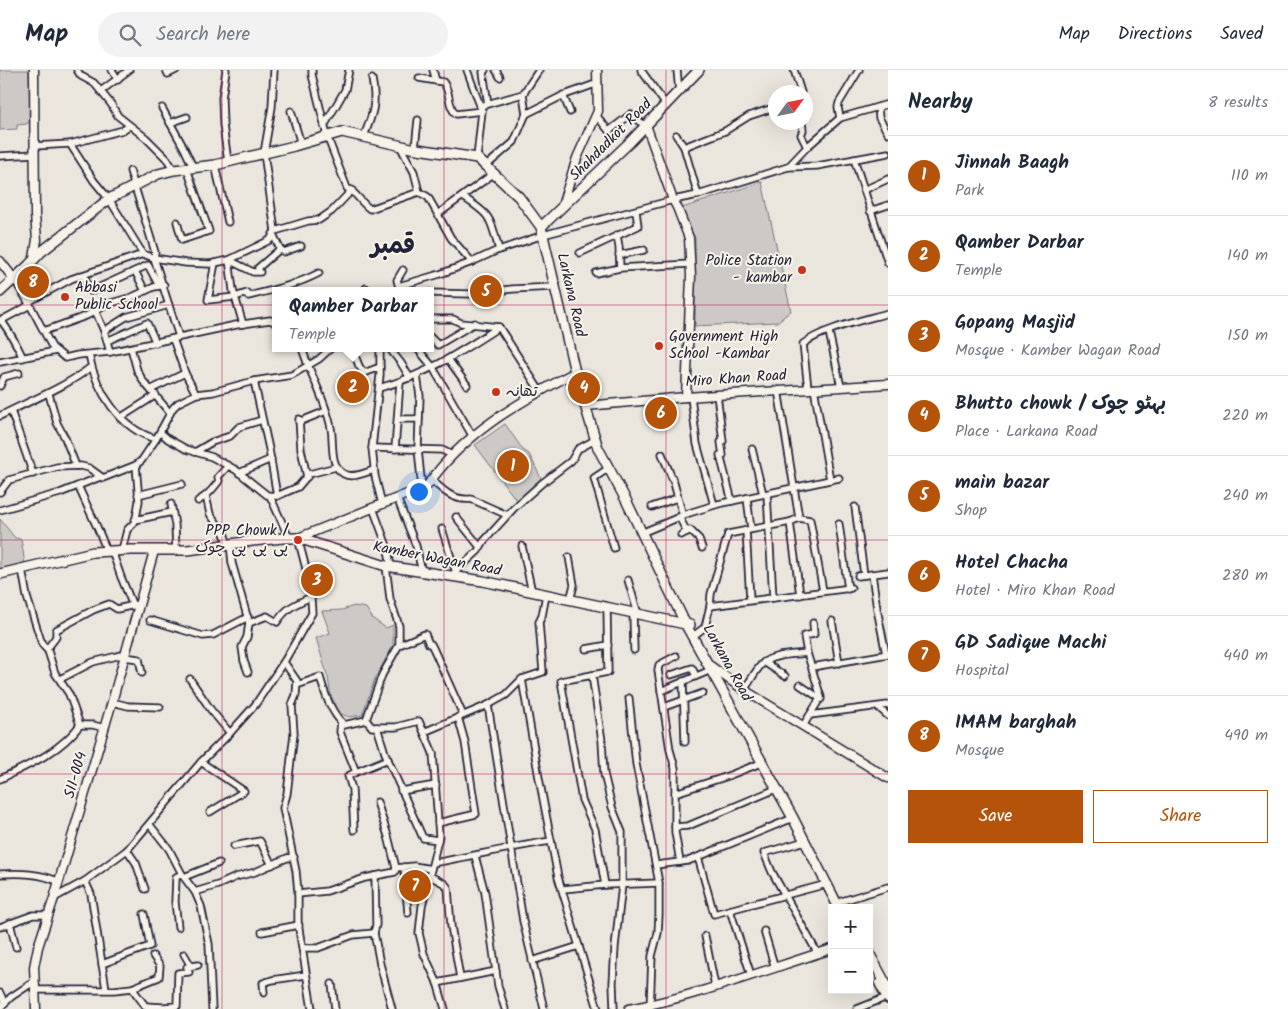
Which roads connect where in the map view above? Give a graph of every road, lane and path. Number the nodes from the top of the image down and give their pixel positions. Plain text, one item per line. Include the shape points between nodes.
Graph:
1 (34, 70) edge
2 (77, 70) edge
3 (112, 70) edge
4 (129, 70) edge
5 (166, 70) edge
6 (176, 70) edge
7 (226, 70) edge
8 (274, 70) edge
9 (312, 70) edge
10 (349, 70) edge
11 (433, 70) edge
12 (467, 70) edge
13 (485, 70) edge
14 (496, 70) edge
15 (539, 70) edge
16 (597, 70) edge
17 (641, 70) edge
18 (677, 70) edge
19 (699, 70) edge
20 (794, 70) edge
21 (859, 70) edge
22 (500, 77) dead end
23 (419, 78) dead end
24 (372, 79) dead end
25 (118, 80) junction
26 (436, 81) junction
27 (598, 83) junction
28 (799, 85) edge
29 (101, 91) junction
30 (679, 92) junction
31 (523, 94) junction
32 (563, 95) junction
33 (488, 104) junction
34 (888, 104) edge
35 (666, 105) junction
36 (878, 107) junction
37 (162, 108) dead end
38 (481, 108) junction
39 (768, 110) edge
40 (291, 111) dead end
41 (570, 112) dead end
42 (526, 114) junction
43 (596, 115) junction
44 (187, 117) dead end
45 (840, 118) junction
46 (418, 120) dead end
47 (170, 123) junction
48 (645, 125) junction
49 (129, 126) junction
50 (803, 130) edge
51 (325, 131) junction
52 (888, 133) edge
53 (364, 136) junction
54 (676, 136) dead end
55 (70, 144) junction
56 (301, 144) junction
57 (399, 145) junction
58 (684, 147) junction
59 (807, 147) junction
60 (415, 148) junction
61 (34, 150) junction
62 (264, 153) junction
63 (888, 153) edge
64 (0, 156) edge
65 (476, 158) junction
66 (854, 159) junction
67 (228, 162) junction
68 (215, 165) junction
69 (486, 166) junction
70 (788, 167) junction
71 (190, 168) junction
72 (174, 170) junction
73 (130, 171) dead end
74 (493, 174) junction
75 (888, 179) edge
76 (134, 185) junction
77 (352, 190) junction
78 (864, 190) junction
79 (418, 192) junction
80 (698, 195) junction
81 (463, 196) junction
82 (110, 199) junction
83 (673, 200) junction
84 (888, 205) edge
85 (562, 208) junction
86 (636, 211) junction
87 (870, 211) junction
88 (438, 214) junction
89 (176, 222) dead end
90 (228, 222) dead end
91 (542, 231) junction
92 (274, 233) junction
93 (616, 235) junction
94 (302, 246) dead end
95 (886, 248) edge
96 (280, 250) junction
97 (499, 250) junction
98 (644, 250) dead end
99 (580, 253) dead end
100 (143, 254) junction
101 (619, 255) junction
102 (34, 258) junction
103 (154, 258) junction
104 (229, 260) junction
105 (0, 261) edge
106 (472, 262) junction
107 (888, 262) edge
108 (215, 263) junction
109 (690, 264) junction
110 (620, 268) junction
111 (403, 270) dead end
112 (135, 271) junction
113 (319, 273) dead end
114 (596, 273) dead end
115 (83, 275) junction
116 (14, 279) junction
117 (161, 286) junction
118 (288, 287) edge
119 (399, 287) edge
120 (402, 287) edge
121 (555, 287) junction
122 (145, 291) junction
123 (272, 291) edge
124 (0, 292) edge
125 (434, 293) edge
126 (235, 298) junction
127 (29, 304) junction
128 (169, 305) junction
129 (95, 310) junction
130 (888, 313) edge
131 (434, 319) edge
132 (1, 321) edge
133 (272, 321) edge
134 (474, 323) junction
135 (243, 324) junction
136 (499, 327) junction
137 (44, 331) junction
138 (104, 331) junction
139 (829, 332) junction
140 (176, 338) junction
141 (434, 340) edge
142 (107, 341) junction
143 (156, 343) junction
144 (131, 348) junction
145 (56, 350) junction
146 (110, 352) junction
147 (303, 352) edge
148 (327, 352) edge
149 (354, 352) edge
150 (380, 352) edge
151 (393, 352) edge
152 (420, 352) edge
153 (89, 355) junction
154 (23, 358) junction
155 (448, 360) junction
156 (0, 362) edge
157 (307, 364) junction
158 (91, 367) junction
159 (380, 367) junction
160 (432, 368) junction
161 (575, 372) junction
162 (19, 373) dead end
163 (185, 373) junction
164 (417, 376) junction
165 (410, 378) junction
166 (254, 381) junction
167 (400, 382) junction
168 (888, 384) edge
169 (467, 385) dead end
170 (0, 386) edge
171 (842, 387) junction
172 (379, 388) junction
173 (811, 388) junction
174 (778, 390) junction
175 (154, 392) junction
176 (540, 392) junction
177 (49, 394) junction
178 (196, 394) junction
179 (717, 395) junction
180 (689, 397) junction
181 (586, 406) junction
182 (11, 411) junction
183 (326, 411) junction
184 (170, 413) junction
185 (0, 416) edge
186 (120, 418) junction
187 (398, 418) junction
188 (419, 419) junction
189 (262, 420) junction
190 (592, 428) junction
191 (160, 432) junction
192 (473, 437) junction
193 (156, 439) junction
194 (595, 440) junction
195 (372, 448) junction
196 (752, 448) dead end
197 (395, 449) junction
198 (418, 449) junction
199 (195, 452) junction
200 (662, 454) dead end
201 (452, 455) junction
202 (271, 459) junction
203 (136, 465) junction
204 (76, 466) junction
205 (228, 466) junction
206 (336, 467) junction
207 (609, 468) junction
208 (374, 470) junction
209 (239, 472) junction
210 (33, 474) junction
211 (100, 477) junction
212 (307, 477) junction
213 (839, 478) dead end
214 (432, 479) junction
215 (830, 480) junction
216 (182, 484) dead end
217 (78, 486) junction
218 (795, 488) junction
219 (422, 489) junction
220 (0, 492) edge
221 (765, 494) junction
222 (138, 495) junction
223 (206, 496) junction
224 (273, 496) junction
225 (397, 498) junction
226 (677, 498) junction
227 (747, 498) junction
228 (198, 501) dead end
229 (732, 501) junction
230 (171, 504) dead end
231 (382, 504) junction
232 (714, 505) junction
233 (652, 507) dead end
234 (855, 507) dead end
235 (373, 508) junction
236 (0, 510) edge
237 (172, 512) junction
238 (507, 515) junction
239 (681, 516) junction
240 (456, 517) dead end
241 (800, 518) junction
242 (135, 520) junction
243 (790, 522) junction
244 (839, 524) dead end
245 (770, 525) junction
246 (442, 529) dead end
247 (748, 529) junction
248 (646, 531) junction
249 (294, 538) junction
250 (229, 544) junction
251 (522, 546) dead end
252 (480, 547) junction
253 (614, 548) dead end
254 (702, 548) dead end
255 (122, 550) junction
256 (176, 550) junction
257 (109, 551) junction
258 (154, 551) junction
259 (569, 557) dead end
260 (388, 566) junction
261 (22, 569) junction
262 (422, 572) junction
263 (888, 572) edge
264 (0, 574) edge
265 (453, 574) junction
266 (872, 574) junction
267 (628, 580) dead end
268 (823, 591) junction
269 (532, 592) junction
270 (800, 594) junction
271 (546, 595) junction
272 (311, 597) junction
273 (773, 598) junction
274 (570, 600) junction
275 (750, 600) junction
276 (136, 605) junction
277 (710, 606) junction
278 (608, 608) junction
279 (636, 613) junction
280 (150, 620) dead end
281 (248, 620) junction
282 (832, 621) dead end
283 (813, 623) dead end
284 (688, 625) junction
285 (696, 634) junction
286 (399, 644) junction
287 (608, 646) junction
288 (47, 649) junction
289 (586, 649) dead end
290 (634, 650) dead end
291 (807, 653) junction
292 (887, 654) edge
293 (125, 656) junction
294 (676, 656) dead end
295 (284, 662) junction
296 (764, 662) junction
297 (839, 663) junction
298 (812, 668) junction
299 (712, 669) junction
300 (248, 672) dead end
301 (142, 673) dead end
302 (592, 675) junction
303 (671, 675) dead end
304 (696, 676) junction
305 (785, 676) dead end
306 (60, 679) junction
307 (190, 679) dead end
308 (522, 680) junction
309 (683, 681) junction
310 (297, 685) junction
311 (800, 685) dead end
312 (661, 690) junction
313 (744, 690) junction
314 (702, 693) dead end
315 (629, 698) dead end
316 (820, 699) junction
317 (684, 700) junction
318 (112, 702) junction
319 (488, 705) junction
320 (888, 705) edge
321 (160, 707) dead end
322 (664, 707) junction
323 (878, 707) junction
324 (810, 715) junction
325 (461, 716) junction
326 (888, 716) edge
327 (366, 720) junction
328 (340, 721) junction
329 (80, 725) junction
330 (803, 726) junction
331 (377, 727) junction
332 (104, 728) junction
333 (424, 732) junction
334 (230, 733) junction
335 (748, 733) junction
336 (685, 742) dead end
337 (388, 759) junction
338 (201, 762) junction
339 (762, 763) junction
340 (356, 772) junction
341 (888, 778) edge
342 (0, 779) edge
343 (436, 786) junction
344 (776, 789) junction
345 (401, 791) junction
346 (675, 793) junction
347 (377, 802) dead end
348 (210, 812) dead end
349 (793, 818) junction
350 (438, 823) junction
351 (150, 824) junction
352 (675, 828) junction
353 (354, 830) dead end
354 (438, 840) junction
355 (551, 841) junction
356 (805, 841) junction
357 (234, 846) dead end
358 (510, 847) junction
359 (128, 850) junction
360 (294, 856) junction
361 (475, 856) junction
362 (698, 858) junction
363 (680, 862) junction
364 (219, 863) dead end
365 (272, 865) junction
366 (656, 865) junction
367 (432, 866) junction
368 (404, 867) junction
369 (396, 868) junction
370 (0, 874) edge
371 (183, 876) junction
372 (375, 876) junction
373 (430, 876) junction
374 (85, 881) junction
375 (59, 882) junction
376 (659, 883) junction
377 (827, 884) junction
378 (605, 885) junction
379 (622, 885) junction
380 (888, 887) edge
381 (145, 889) dead end
382 (563, 889) junction
383 (195, 892) junction
384 (298, 894) junction
385 (785, 895) junction
386 (54, 898) junction
387 (841, 904) edge
388 (842, 904) edge
389 (845, 904) edge
390 (730, 910) junction
391 (408, 913) dead end
392 (144, 914) dead end
393 (48, 915) junction
394 (10, 923) junction
395 (299, 925) junction
396 (0, 927) edge
397 (178, 927) dead end
398 (764, 931) dead end
399 (262, 932) dead end
400 (374, 933) junction
401 (705, 936) dead end
402 (579, 946) junction
403 (16, 947) dead end
404 (303, 948) junction
405 (828, 951) edge
406 (184, 954) dead end
407 (818, 954) junction
408 (154, 956) dead end
409 (532, 960) junction
410 (873, 962) edge
411 (102, 964) junction
412 (775, 968) junction
413 (496, 971) junction
414 (873, 971) edge
415 (306, 975) junction
416 (752, 975) junction
417 (460, 978) junction
418 (437, 983) junction
419 (332, 984) dead end
420 (34, 986) junction
421 (715, 986) junction
422 (132, 988) junction
423 (106, 989) junction
424 (264, 993) dead end
425 (0, 994) edge
426 (888, 994) edge
427 (2, 1006) edge
428 (146, 1007) edge
429 (650, 1007) edge
430 (36, 1009) edge
431 (212, 1009) edge
432 (312, 1009) edge
433 (335, 1009) edge
434 (392, 1009) edge
435 (445, 1009) edge
436 (505, 1009) edge
437 (544, 1009) edge
438 (598, 1009) edge
439 (614, 1009) edge
440 (629, 1009) edge
441 (857, 1009) edge

1 - 61 street
2 - 29 street
3 - 25 street
4 - 25 street
5 - 6 street via 168,74
7 - 67 street via 222,98
8 - 62 street
9 - 51 street
10 - 51 street via 345,90
11 - 26 street
12 - 38 street
13 - 33 street
14 - 22 street
15 - 31 street
16 - 27 street
17 - 35 street
18 - 30 street
19 - 30 main road, Shahdadkot Road
20 - 28 street
21 - 45 street via 839,103
23 - 26 street
24 - 53 street via 374,111
25 - 29 street
26 - 38 street via 446,85 456,114
27 - 32 street
27 - 43 street
29 - 49 street
30 - 35 main road, Shahdadkot Road
31 - 33 street
31 - 42 street
32 - 41 street
32 - 42 street
33 - 38 street
34 - 36 street
35 - 48 main road, Shahdadkot Road
36 - 45 street
36 - 52 street via 879,118
37 - 47 street
38 - 65 street
39 - 58 street
40 - 56 street
42 - 69 street via 514,142
43 - 48 street via 609,131 631,114
43 - 85 street via 577,158
44 - 47 street
45 - 59 street
46 - 60 street
47 - 71 street via 185,150
48 - 83 street
48 - 85 main road, Shahdadkot Road
49 - 55 street
49 - 72 street via 146,138
50 - 59 street via 801,135
51 - 53 main road
51 - 56 main road
51 - 77 street via 347,188
53 - 57 main road
54 - 58 street
55 - 61 street
55 - 82 street
56 - 62 main road
57 - 60 main road
57 - 79 street via 409,160
58 - 80 street
59 - 70 street
60 - 65 main road
61 - 64 street
61 - 102 street via 37,240
62 - 67 main road
62 - 92 street
63 - 66 street
65 - 69 main road
66 - 70 street
66 - 78 street
67 - 68 main road
68 - 71 main road
68 - 90 street
69 - 74 main road
70 - 80 street
71 - 72 main road
71 - 89 street via 209,231 182,240
72 - 76 main road
73 - 76 street
74 - 81 street
74 - 91 main road via 518,197
75 - 78 street
76 - 82 main road
76 - 103 street via 155,252
77 - 79 street via 370,209
77 - 92 street via 319,220
78 - 87 street
79 - 88 street via 428,197
80 - 83 street
81 - 88 street
81 - 97 street via 490,218
82 - 100 street
82 - 102 main road
83 - 86 street
83 - 109 street via 689,238
84 - 87 street
85 - 91 main road, Shahdadkot Road
86 - 91 street
86 - 93 street via 638,226
87 - 95 street
88 - 106 street
91 - 97 street
91 - 121 main road, Larkana Road
92 - 96 street
92 - 104 street via 270,240
93 - 99 street
93 - 101 street
94 - 96 street via 284,252
95 - 107 street
96 - 104 street via 258,268 260,272 253,272
97 - 106 street
98 - 101 street
100 - 103 street
100 - 115 street
101 - 110 street
102 - 116 main road
103 - 108 street
103 - 117 street
104 - 108 street
104 - 126 street
105 - 116 street
106 - 120 street
108 - 126 street via 208,300
109 - 110 street
109 - 180 street
110 - 114 street
111 - 119 street via 397,280
112 - 115 street via 91,291
112 - 117 street via 148,265
112 - 122 street
113 - 118 street
115 - 127 street
116 - 124 main road
116 - 127 street
117 - 122 street
117 - 128 street
121 - 125 street via 471,294
121 - 161 main road, Larkana Road
122 - 129 street
123 - 126 street via 248,296 247,293
126 - 135 street
127 - 132 street
127 - 137 street
128 - 138 street via 126,317
128 - 140 street
129 - 137 street
129 - 138 street
130 - 139 street
131 - 134 street
132 - 154 street
133 - 135 street
134 - 136 street
134 - 141 street via 438,345
135 - 140 street
136 - 155 street
136 - 176 street
137 - 145 street
138 - 142 street
139 - 171 street
139 - 173 street via 803,344
140 - 143 street
140 - 163 street
142 - 143 street via 147,323
142 - 146 street
143 - 144 street
144 - 146 street
144 - 175 street via 136,370
145 - 153 street via 65,358
145 - 154 street
146 - 153 street
147 - 157 street
148 - 157 street
149 - 159 street via 364,374
150 - 159 street
151 - 165 street
152 - 160 street
153 - 158 street
154 - 156 street
155 - 160 street
155 - 169 street
157 - 166 street via 292,375
157 - 183 street
158 - 177 street
158 - 186 street
159 - 172 street
160 - 164 street
160 - 192 street
161 - 176 street
161 - 181 main road, Larkana Road
162 - 170 street via 4,378
163 - 175 street
163 - 178 street
164 - 165 street
164 - 188 street
165 - 167 street
166 - 178 street
166 - 189 street
167 - 172 street
167 - 187 street
168 - 171 street, Miro Khan Road
171 - 173 street, Miro Khan Road
172 - 195 street
173 - 174 street, Miro Khan Road
173 - 215 street
174 - 179 street, Miro Khan Road
174 - 218 street
175 - 184 street
175 - 186 street
176 - 192 street
177 - 182 street
177 - 204 street via 57,423
178 - 184 street via 178,402
179 - 180 street, Miro Khan Road
179 - 229 street via 723,441 723,454 720,455
180 - 181 street, Miro Khan Road
180 - 232 street via 697,444
181 - 190 main road, Larkana Road
182 - 185 street
182 - 210 street
183 - 206 street
183 - 212 street via 299,420
184 - 191 street
186 - 193 street via 147,437
187 - 188 street
187 - 197 street
188 - 198 street
189 - 199 street via 239,427 230,436
189 - 202 street
190 - 194 main road, Larkana Road
190 - 248 main road, Larkana Road
191 - 193 street
191 - 199 street
192 - 201 street
193 - 203 street
194 - 207 main road, Larkana Road
194 - 238 street via 578,449 571,461
195 - 197 street
195 - 208 street
196 - 221 street
197 - 198 street
198 - 201 street via 442,450
198 - 219 street
199 - 205 street
200 - 226 street
201 - 214 street
202 - 209 street
202 - 224 street
203 - 211 street via 110,477
203 - 222 street
204 - 210 street
204 - 211 street via 89,468
205 - 209 street
205 - 223 street
206 - 208 street via 345,475 352,476
206 - 212 street
207 - 253 street via 594,478
207 - 284 main road, Larkana Road
208 - 231 street
209 - 224 street via 267,495
210 - 220 street via 9,480
211 - 217 street
212 - 224 street via 298,487
213 - 215 street
214 - 219 street
214 - 238 street via 448,495 471,500
215 - 218 street
216 - 222 street
217 - 236 street
217 - 257 street
218 - 221 street
218 - 241 street
219 - 225 street
221 - 227 street
221 - 245 street
222 - 242 street
223 - 228 street
223 - 250 street via 210,514
224 - 249 street
225 - 231 street
225 - 262 street via 416,546
226 - 233 street
226 - 239 street
227 - 229 street
227 - 247 street
229 - 232 street
230 - 237 street
231 - 235 street
232 - 239 street
234 - 266 street via 861,576
235 - 249 street
235 - 260 street via 386,543
237 - 242 street
237 - 256 street
238 - 252 street
239 - 248 street
239 - 254 street via 684,534 690,530
240 - 252 street
241 - 243 street
241 - 268 street via 810,520
242 - 255 street via 127,530
243 - 245 street
243 - 270 street
244 - 268 street via 850,588
245 - 247 street
245 - 273 street
246 - 265 street
247 - 275 street
247 - 277 street via 728,534
248 - 284 main road, Larkana Road
249 - 250 main road, Kamber Wagan Road
249 - 260 main road, Kamber Wagan Road
249 - 272 street via 310,584
250 - 256 main road, Kamber Wagan Road
250 - 281 street
251 - 269 street
252 - 265 street
255 - 257 main road, Kamber Wagan Road
255 - 258 main road, Kamber Wagan Road
256 - 258 main road, Kamber Wagan Road
257 - 261 main road, Kamber Wagan Road
257 - 276 street
258 - 276 street, S11-004
259 - 274 street via 574,585
260 - 262 main road, Kamber Wagan Road
260 - 286 street via 390,599 398,626
261 - 264 main road, Kamber Wagan Road
261 - 288 street via 27,597 42,644
262 - 265 main road, Kamber Wagan Road
263 - 266 street
265 - 269 main road, Kamber Wagan Road
266 - 292 street
267 - 279 street
268 - 270 street
269 - 271 main road, Kamber Wagan Road
270 - 273 street
271 - 274 main road, Kamber Wagan Road
271 - 308 street via 539,622 543,672
272 - 281 street via 284,612 277,622 267,616
272 - 295 street via 312,613
273 - 275 street
274 - 278 main road, Kamber Wagan Road
275 - 277 street
276 - 288 street via 117,609 109,604 93,610 56,630 56,638
276 - 293 street, S11-004
277 - 285 street via 705,627
278 - 279 main road, Kamber Wagan Road
278 - 287 street
279 - 284 main road, Kamber Wagan Road
279 - 290 street
280 - 281 street via 204,636
281 - 300 street via 247,637 242,647
282 - 297 street
283 - 291 street via 814,634 804,636
284 - 285 main road, Larkana Road
284 - 299 main road, Larkana Road
285 - 299 main road, Larkana Road
286 - 325 street via 425,634
286 - 327 street via 382,675
287 - 289 street
287 - 302 street via 608,672
288 - 306 street
291 - 296 street via 780,656
291 - 298 street
292 - 297 street
293 - 301 street via 139,659
293 - 306 street via 93,662
293 - 318 street, S11-004
294 - 312 street via 659,665
295 - 310 street
295 - 334 street via 255,705
296 - 305 street
296 - 313 street
297 - 298 street
298 - 316 street
299 - 304 street
299 - 313 street
299 - 335 main road, Larkana Road
302 - 378 street via 561,681 582,800 594,829
302 - 379 street via 604,774 622,832
303 - 304 street via 692,668
304 - 309 street
306 - 329 street
307 - 334 street
308 - 319 street via 506,695
308 - 355 street
309 - 312 street
309 - 317 street
310 - 328 street via 320,677 324,694
310 - 360 street via 292,705 294,733 283,808
311 - 316 street
312 - 322 street
313 - 330 street
314 - 317 street
315 - 366 street via 636,764
316 - 324 street
317 - 322 street
317 - 336 street
318 - 321 street
318 - 332 street, S11-004
319 - 325 street
319 - 358 street
320 - 323 street
322 - 346 street via 675,768
323 - 324 street
323 - 326 street
324 - 330 street
325 - 333 street
325 - 350 street via 476,814
327 - 328 street via 344,725
327 - 331 street via 372,727
328 - 340 street via 340,732
329 - 332 street
329 - 342 street via 60,746
330 - 341 street
331 - 333 street via 396,727 420,721
331 - 337 street
332 - 375 street, S11-004
333 - 343 street via 433,753
334 - 338 street
335 - 339 main road, Larkana Road
335 - 388 main road, Larkana Road via 802,825
337 - 340 street
337 - 345 street
338 - 348 street via 244,791
338 - 351 street
339 - 344 main road, Larkana Road
339 - 346 street
340 - 353 street via 348,776 352,789
343 - 345 street
343 - 350 street
344 - 349 main road, Larkana Road
344 - 352 street via 688,826
345 - 354 street via 423,838
346 - 352 street
347 - 369 street
349 - 356 main road, Larkana Road
349 - 362 street
350 - 354 street
351 - 359 street
351 - 371 street via 169,849
352 - 363 street
354 - 367 street
355 - 358 street
355 - 382 street
356 - 377 main road, Larkana Road
356 - 385 street via 764,853
357 - 365 street via 260,841
358 - 361 street
358 - 409 street
359 - 374 street
359 - 381 street
360 - 365 street
360 - 384 street
361 - 367 street
361 - 413 street via 485,893
362 - 363 street
362 - 390 street via 714,914
363 - 366 street
364 - 371 street
365 - 383 street
366 - 376 street
367 - 368 street
367 - 373 street
368 - 369 street
368 - 391 street
369 - 372 street via 395,872
370 - 375 street via 36,875
371 - 383 street
371 - 397 street via 176,877
372 - 384 street via 326,891
372 - 400 street
373 - 417 street via 448,888
373 - 418 street via 419,933
374 - 386 street
374 - 411 street via 91,894
375 - 386 street, S11-004
376 - 379 street
376 - 429 street via 658,933 652,956
377 - 385 street
377 - 387 main road, Larkana Road
378 - 379 street
378 - 382 street
379 - 439 street via 615,947
380 - 389 street
382 - 402 street
383 - 431 street via 209,944
384 - 395 street
385 - 390 street
385 - 407 street
386 - 393 street, S11-004
390 - 416 street
392 - 411 street via 150,946
393 - 394 street via 34,915
393 - 420 street, S11-004 via 34,967
394 - 396 street
394 - 403 street
395 - 399 street
395 - 404 street
398 - 412 street
400 - 404 street via 353,935 318,948
400 - 434 street
401 - 421 street
402 - 409 street
402 - 438 street
404 - 415 street
405 - 407 street
406 - 428 street via 195,965 187,966 189,972 178,973 177,1006
407 - 412 street
408 - 422 street via 160,966 159,977
409 - 437 street
410 - 426 main road
411 - 423 street
412 - 416 street
413 - 417 street
413 - 436 street
414 - 426 main road
415 - 424 street via 263,983
415 - 432 street
416 - 421 street
417 - 418 street
418 - 435 street
419 - 433 street
420 - 423 street
420 - 427 street via 11,997
420 - 430 street, S11-004
421 - 429 street
422 - 423 street
422 - 428 street
425 - 427 street
426 - 441 street
429 - 440 street

